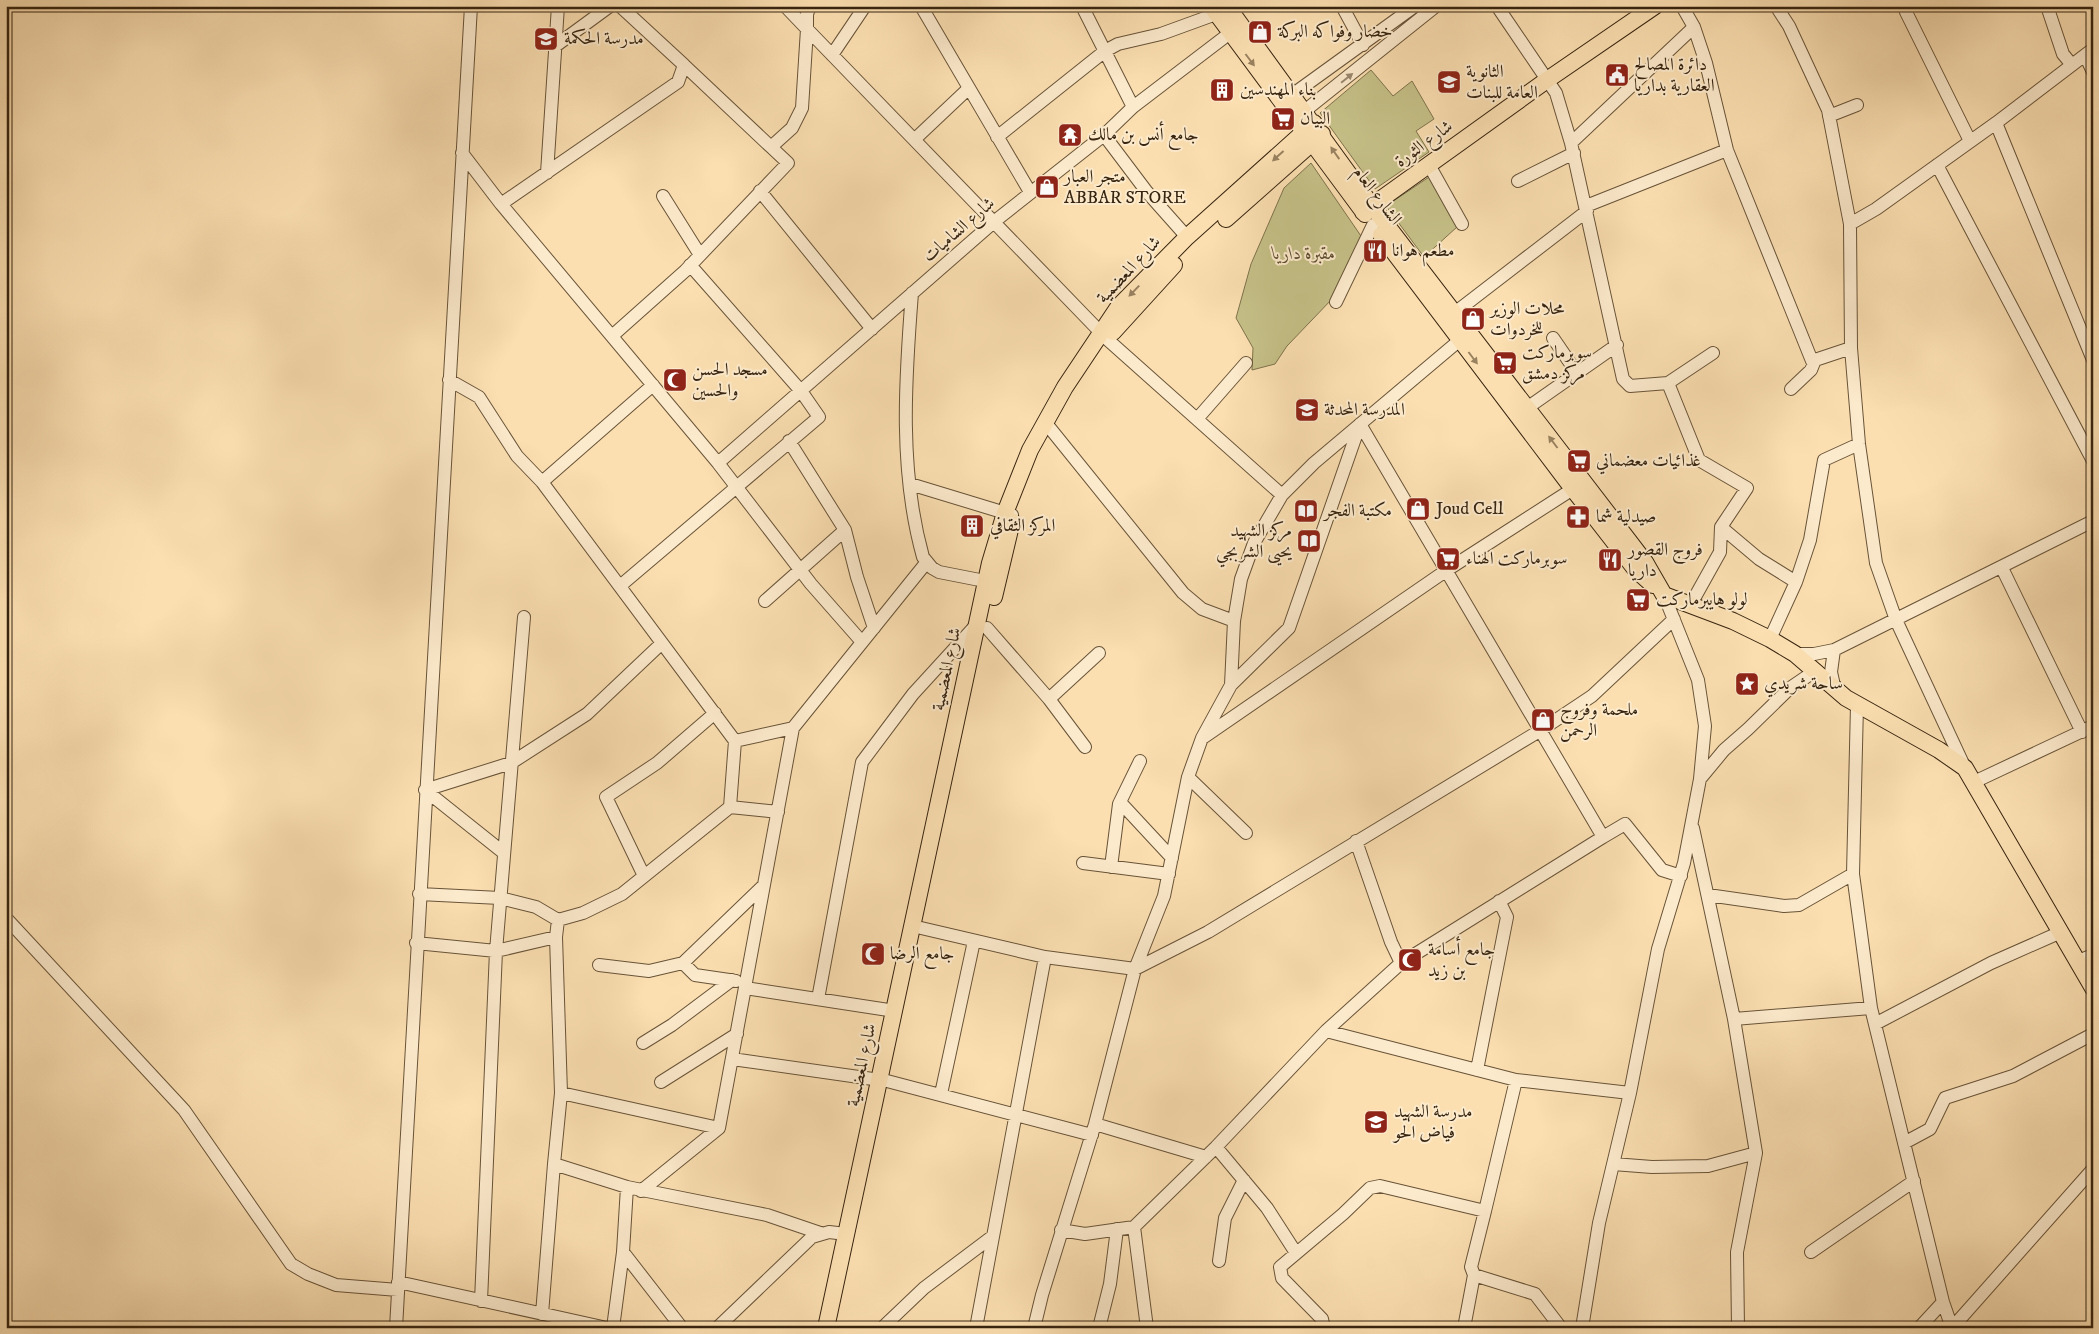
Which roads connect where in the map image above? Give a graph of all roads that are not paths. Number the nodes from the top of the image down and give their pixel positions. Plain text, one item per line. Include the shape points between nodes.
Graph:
1 (471, 6) edge
2 (558, 6) edge
3 (610, 6) edge
4 (620, 6) edge
5 (784, 6) edge
6 (810, 6) edge
7 (865, 6) edge
8 (921, 6) edge
9 (1082, 6) edge
10 (1342, 6) edge
11 (1415, 6) edge
12 (1436, 6) edge
13 (1496, 6) edge
14 (1682, 6) edge
15 (1776, 6) edge
16 (1906, 6) edge
17 (2047, 6) edge
18 (1216, 8) edge
19 (1646, 9) edge
20 (1694, 27) junction
21 (808, 29) junction
22 (1230, 33) junction
23 (1363, 45) junction
24 (554, 48) junction
25 (1105, 51) junction
26 (2089, 52) edge
27 (832, 54) junction
28 (684, 65) junction
29 (2072, 65) junction
30 (2093, 72) edge
31 (1547, 80) junction
32 (1309, 84) junction
33 (968, 88) junction
34 (1288, 99) junction
35 (1319, 100) junction
36 (1857, 105) dead end
37 (1133, 107) junction
38 (1829, 116) junction
39 (1996, 123) junction
40 (1309, 127) junction
41 (1104, 135) junction
42 (997, 137) junction
43 (915, 139) junction
44 (1970, 141) junction
45 (771, 148) junction
46 (1572, 148) junction
47 (1727, 150) junction
48 (462, 153) junction
49 (1429, 165) junction
50 (1936, 165) junction
51 (547, 173) junction
52 (1518, 181) dead end
53 (760, 191) junction
54 (1030, 192) junction
55 (664, 196) dead end
56 (501, 204) junction
57 (1586, 209) junction
58 (1370, 214) junction
59 (994, 221) junction
60 (1462, 224) dead end
61 (1850, 224) junction
62 (1187, 238) junction
63 (700, 255) junction
64 (690, 265) junction
65 (912, 294) junction
66 (1336, 302) dead end
67 (1450, 317) junction
68 (872, 329) junction
69 (612, 336) junction
70 (1105, 336) junction
71 (1464, 336) junction
72 (1553, 338) dead end
73 (1617, 345) junction
74 (1851, 348) junction
75 (1713, 353) dead end
76 (1815, 360) junction
77 (2093, 360) edge
78 (1246, 363) dead end
79 (1577, 373) junction
80 (449, 380) junction
81 (1668, 382) junction
82 (653, 385) junction
83 (1791, 389) dead end
84 (801, 391) junction
85 (1527, 408) junction
86 (1198, 419) junction
87 (1360, 424) junction
88 (1049, 427) junction
89 (789, 441) junction
90 (1859, 444) junction
91 (2093, 461) edge
92 (718, 463) junction
93 (542, 482) junction
94 (910, 484) junction
95 (1578, 485) junction
96 (735, 486) junction
97 (1282, 495) junction
98 (1009, 514) junction
99 (2093, 521) edge
100 (1721, 526) junction
101 (845, 530) junction
102 (926, 562) junction
103 (2002, 568) junction
104 (800, 570) junction
105 (1446, 570) junction
106 (992, 582) junction
107 (1796, 582) junction
108 (620, 586) junction
109 (1664, 595) junction
110 (765, 601) dead end
111 (1691, 604) junction
112 (524, 617) dead end
113 (1674, 620) junction
114 (1896, 620) junction
115 (1234, 621) junction
116 (982, 626) junction
117 (874, 628) junction
118 (1770, 639) junction
119 (862, 642) junction
120 (662, 643) junction
121 (1834, 650) junction
122 (1099, 653) dead end
123 (1795, 654) junction
124 (1815, 671) junction
125 (1231, 685) junction
126 (1835, 690) junction
127 (1049, 699) junction
128 (1857, 705) junction
129 (715, 713) junction
130 (793, 728) junction
131 (2087, 729) edge
132 (1541, 730) junction
133 (1202, 738) junction
134 (735, 741) junction
135 (1086, 747) dead end
136 (1140, 761) dead end
137 (511, 763) junction
138 (1969, 775) junction
139 (1188, 777) junction
140 (1700, 779) junction
141 (425, 790) junction
142 (1120, 802) junction
143 (730, 807) junction
144 (778, 812) junction
145 (1692, 823) junction
146 (1246, 833) dead end
147 (1603, 837) junction
148 (1356, 841) junction
149 (504, 853) junction
150 (1172, 858) junction
151 (1083, 863) dead end
152 (1110, 866) junction
153 (1169, 874) junction
154 (1852, 874) junction
155 (644, 876) junction
156 (1681, 876) junction
157 (764, 885) junction
158 (419, 894) junction
159 (1708, 896) junction
160 (500, 898) junction
161 (1499, 901) junction
162 (6, 918) edge
163 (558, 920) junction
164 (916, 927) junction
165 (2062, 932) junction
166 (556, 937) junction
167 (974, 940) junction
168 (416, 943) junction
169 (496, 951) junction
170 (1045, 957) junction
171 (2085, 958) edge
172 (683, 963) junction
173 (1401, 963) junction
174 (599, 965) dead end
175 (1135, 969) junction
176 (732, 980) junction
177 (746, 985) junction
178 (2093, 988) edge
179 (818, 999) junction
180 (1871, 1008) junction
181 (895, 1011) junction
182 (1734, 1019) junction
183 (1875, 1024) junction
184 (1326, 1031) junction
185 (737, 1034) junction
186 (2093, 1034) edge
187 (644, 1043) dead end
188 (732, 1059) junction
189 (1477, 1070) junction
190 (883, 1080) junction
191 (1516, 1080) junction
192 (661, 1082) dead end
193 (561, 1093) junction
194 (1630, 1093) junction
195 (941, 1094) junction
196 (1016, 1114) junction
197 (720, 1128) junction
198 (1093, 1129) junction
199 (1904, 1143) junction
200 (1216, 1147) junction
201 (1756, 1153) junction
202 (1206, 1157) junction
203 (554, 1164) junction
204 (1613, 1164) junction
205 (2093, 1169) edge
206 (1244, 1180) junction
207 (1914, 1181) junction
208 (628, 1187) junction
209 (642, 1191) junction
210 (1485, 1211) junction
211 (1134, 1226) junction
212 (1117, 1229) junction
213 (1061, 1230) junction
214 (820, 1234) junction
215 (846, 1234) junction
216 (993, 1236) junction
217 (623, 1252) junction
218 (1811, 1252) dead end
219 (1296, 1253) junction
220 (1220, 1261) dead end
221 (1474, 1275) junction
222 (398, 1286) junction
223 (480, 1301) junction
224 (1943, 1302) junction
225 (542, 1314) junction
226 (396, 1328) edge
227 (607, 1328) edge
228 (613, 1328) edge
229 (682, 1328) edge
230 (717, 1328) edge
231 (826, 1328) edge
232 (837, 1328) edge
233 (882, 1328) edge
234 (976, 1328) edge
235 (1034, 1328) edge
236 (1100, 1328) edge
237 (1148, 1328) edge
238 (1324, 1328) edge
239 (1464, 1328) edge
240 (1561, 1328) edge
241 (1582, 1328) edge
242 (1738, 1328) edge
243 (1919, 1328) edge
244 (1952, 1328) edge

1 - 48 street
2 - 24 street
3 - 24 street
4 - 28 street
5 - 21 street
6 - 21 street
7 - 27 street
8 - 33 street
9 - 25 street
10 - 23 street
11 - 23 street
35 -> 12 street
13 - 31 street
14 - 20 street
15 - 38 street via 1789,26
16 - 44 street via 1906,12
17 - 29 street via 2063,54
18 - 22 main road, الشارع العام
18 - 25 street via 1161,34 1118,44
18 - 34 main road, الشارع العام
19 - 31 main road, شارع الثورة
20 - 46 street
20 - 47 street
21 - 27 street
21 - 45 street via 802,108 792,128
22 -> 34 main road, الشارع العام
22 - 37 street, شارع الشاميات
23 - 32 street
24 - 51 street
25 - 37 street
25 - 42 street
26 - 29 street
26 - 30 street
27 - 43 street
28 - 45 street
28 - 51 street via 678,82
29 - 39 street
31 - 46 street via 1556,93
31 - 49 main road, شارع الثورة
32 - 34 street
32 - 35 street
33 - 42 street
33 - 43 street
34 - 40 main road, الشارع العام
35 - 40 street
36 - 38 street
37 - 41 street, شارع الشاميات
38 - 61 street
39 - 44 street
39 - 77 street
40 - 58 main road, الشارع العام
40 -> 62 main road, شارع المعضمية
40 - 70 main road, شارع المعضمية
41 - 54 street, شارع الشاميات
41 - 62 street
42 - 54 street
43 - 59 street
44 - 50 street
45 - 53 street via 788,163
46 - 52 street
46 - 57 street
47 - 57 street
47 - 76 street via 1812,361
48 - 56 street
48 - 80 street
49 - 58 main road, شارع الثورة
49 - 60 street
50 - 61 street
50 - 91 street
51 - 56 street
53 - 63 street
53 - 68 street
54 - 59 street, شارع الشاميات
55 - 63 street
56 - 69 street
57 - 67 street
57 - 73 street
58 - 66 street
58 - 67 main road, الشارع العام
59 - 65 street, شارع الشاميات
59 - 70 street
61 - 74 street
62 -> 70 main road, شارع المعضمية via 1119,306
63 - 64 street
64 - 69 street
64 - 84 street
65 - 68 street, شارع الشاميات
65 - 94 street via 906,428
67 - 71 main road, الشارع العام
68 - 84 street, شارع الشاميات
69 - 82 street
70 - 86 street
70 - 88 main road, شارع المعضمية
70 - 98 main road, شارع المعضمية via 1043,425 1030,450
71 - 85 main road
71 - 87 street
71 -> 95 main road, الشارع العام
72 - 79 street
73 - 79 street
73 - 81 street via 1624,379 1630,386
74 - 76 street
74 - 90 street
75 - 81 street
76 - 83 street via 1811,370
78 - 86 street
79 - 85 street
80 - 93 street via 479,397 517,456
80 - 141 street
81 - 100 street via 1699,460 1747,488
82 - 92 street
82 - 93 street
84 - 89 street via 819,417
84 - 92 street, شارع الشاميات
95 -> 85 main road
86 - 97 street
87 - 97 street
87 - 105 street
87 - 125 street via 1290,628
88 - 98 main road, شارع المعضمية via 1034,451
88 - 115 street via 1183,593 1202,609
89 - 96 street
89 - 101 street
90 - 107 street via 1824,460 1810,540
90 - 114 street via 1876,563
92 - 96 street
93 - 108 street
94 - 98 street
94 - 102 street
95 - 105 street
95 - 109 main road, الشارع العام via 1636,570
96 - 104 street
96 - 108 street
97 - 115 street via 1254,543 1241,579
98 - 106 main road, شارع المعضمية
99 - 103 street
100 - 107 street via 1759,559
100 - 111 street via 1720,552
101 - 104 street
101 - 117 street
102 - 106 street via 939,572
102 - 117 street
103 - 114 street
103 - 131 street
104 - 110 street
104 - 119 street
105 - 132 street
105 - 133 street
106 - 116 main road, شارع المعضمية
107 - 118 street
108 - 120 street
109 - 111 main road
109 - 113 street
111 - 118 main road
112 - 137 street
113 - 132 street via 1592,696
113 - 140 street via 1700,689 1705,726
114 - 121 street
114 - 138 street
115 - 125 street
116 - 127 street
116 - 164 main road, شارع المعضمية
116 - 179 street via 912,694 862,762
117 - 119 street
118 - 123 main road
119 - 130 street
120 - 129 street
120 - 137 street via 587,714
121 - 123 street
121 - 126 street via 1831,672
122 - 127 street
123 - 124 main road
124 - 126 main road
124 - 140 street via 1790,688 1724,750
125 - 133 street
126 - 128 main road
127 - 135 street
128 - 138 main road via 1939,750
128 - 154 street
129 - 134 street
129 - 155 street via 657,763 606,797
130 - 134 street
130 - 144 street
131 - 138 street
132 - 147 street
132 - 148 street
133 - 139 street
134 - 143 street
136 - 142 street
137 - 141 street
137 - 149 street
138 - 165 main road
139 - 146 street
139 - 150 street
140 - 145 street
141 - 149 street
141 - 158 street
142 - 150 street
142 - 152 street
143 - 144 street
143 - 155 street
144 - 157 street
145 - 156 street
145 - 159 street
147 - 156 street via 1625,824 1662,870
147 - 161 street
148 - 173 street
148 - 175 street via 1208,932
149 - 160 street
150 - 153 street
151 - 152 street
152 - 153 street
153 - 175 street via 1164,896
154 - 159 street via 1799,905
154 - 180 street
155 - 163 street via 622,894 583,913
156 - 194 street via 1658,949
157 - 172 street
157 - 177 street
158 - 160 street
158 - 168 street
159 - 182 street
160 - 163 street via 536,906
160 - 169 street
161 - 173 street
161 - 189 street via 1507,917
162 - 222 street via 184,1110 291,1264 336,1285
163 - 166 street
164 - 167 street
164 - 181 main road, شارع المعضمية
164 - 190 main road, شارع المعضمية
165 - 171 main road
165 - 183 street via 1991,963
166 - 169 street
166 - 193 street
167 - 170 street
167 - 195 street
168 - 169 street
168 - 222 street
169 - 223 street
170 - 175 street
170 - 196 street
171 - 178 main road
172 - 174 street via 649,971
172 - 176 street via 695,975
173 - 184 street
175 - 198 street
176 - 177 street
176 - 187 street
177 - 179 street
177 - 185 street
179 - 181 street
180 - 182 street
180 - 183 street
181 - 190 main road, شارع المعضمية
182 - 201 street
183 - 199 street
184 - 189 street
184 - 200 street
185 - 188 street
185 - 192 street
186 - 199 street via 2013,1076 1945,1098 1930,1129
188 - 190 street
188 - 197 street
189 - 191 street
190 - 195 street
190 - 215 main road, شارع المعضمية
190 - 232 main road, شارع المعضمية
191 - 194 street
191 - 210 street
193 - 197 street
193 - 203 street
194 - 204 street
195 - 196 street
196 - 198 street
196 - 216 street
197 - 209 street
198 - 202 street
198 - 213 street
199 - 207 street
200 - 202 street
200 - 206 street
201 - 204 street via 1708,1166
201 - 242 street via 1736,1252
202 - 211 street
203 - 208 street
203 - 225 street
204 - 241 street via 1598,1223
205 - 244 street
206 - 219 street
206 - 220 street via 1225,1218
207 - 218 street
207 - 224 street
208 - 209 street
208 - 217 street
209 - 214 street via 767,1216
210 - 219 street via 1380,1186 1370,1188
210 - 221 street via 1471,1267
211 - 212 street
211 - 237 street
212 - 213 street via 1085,1234
212 - 236 street
213 - 235 street
214 - 215 street
214 - 230 street via 805,1243
215 - 231 main road, شارع المعضمية
216 - 233 street via 924,1288
216 - 234 street
217 - 228 street
217 - 229 street
219 - 238 street via 1282,1265 1281,1275 1322,1319
221 - 239 street
221 - 240 street via 1535,1294
222 - 223 street
222 - 226 street
223 - 225 street
224 - 243 street
224 - 244 street
225 - 227 street

